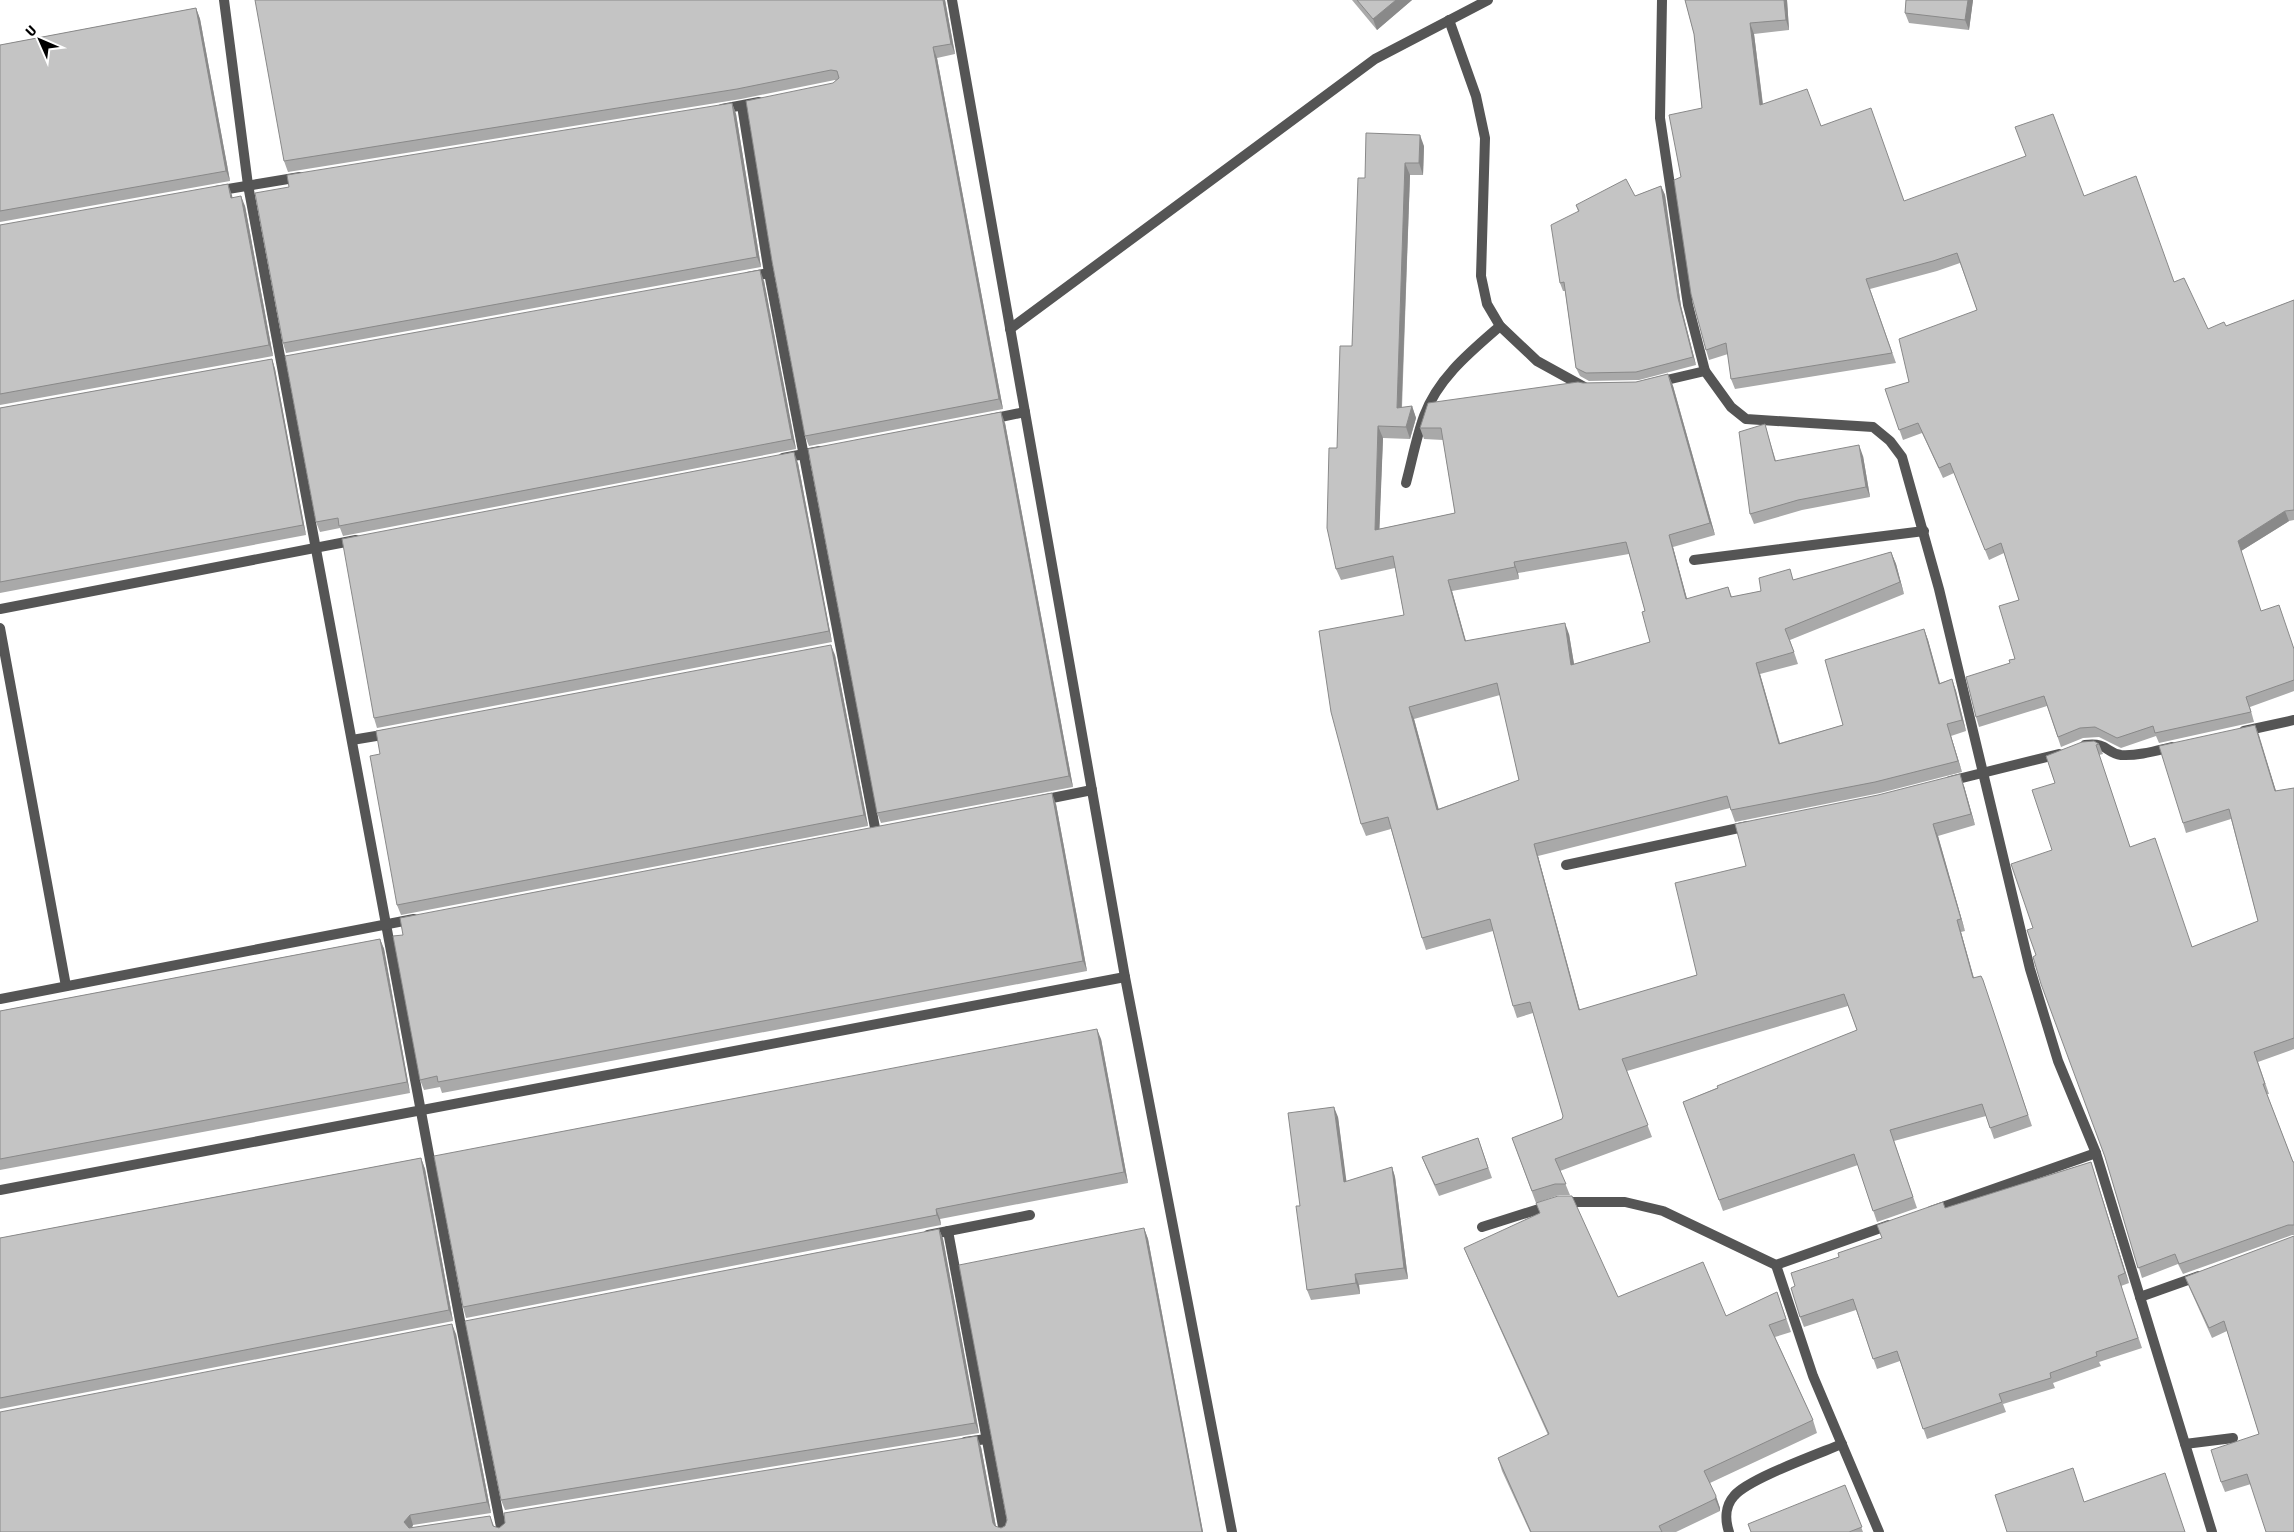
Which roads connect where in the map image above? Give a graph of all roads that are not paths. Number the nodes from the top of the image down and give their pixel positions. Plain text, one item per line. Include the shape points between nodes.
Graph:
1 (224, 0) edge
2 (952, 0) edge
3 (1488, 0) edge
4 (1662, 0) edge
5 (1449, 20) junction
6 (770, 100) edge
7 (742, 106) junction
8 (713, 110) edge
9 (306, 176) edge
10 (248, 185) junction
11 (210, 192) edge
12 (769, 273) junction
13 (740, 279) edge
14 (1500, 326) junction
15 (1010, 329) junction
16 (1705, 371) junction
17 (1649, 384) edge
18 (1596, 388) edge
19 (1025, 412) junction
20 (978, 422) edge
21 (833, 449) edge
22 (804, 454) junction
23 (774, 460) edge
24 (1406, 483) dead end
25 (1924, 531) junction
26 (365, 539) edge
27 (316, 548) junction
28 (1694, 560) dead end
29 (0, 609) edge
30 (0, 628) edge
31 (2294, 720) edge
32 (401, 731) edge
33 (2229, 734) edge
34 (352, 740) junction
35 (2183, 744) edge
36 (1984, 773) junction
37 (1937, 784) edge
38 (1092, 790) junction
39 (1036, 801) edge
40 (1758, 824) edge
41 (876, 833) edge
42 (1566, 865) dead end
43 (425, 917) edge
44 (386, 924) junction
45 (1125, 977) junction
46 (66, 986) junction
47 (0, 999) edge
48 (421, 1110) junction
49 (2096, 1153) junction
50 (0, 1190) edge
51 (1030, 1215) dead end
52 (1917, 1216) edge
53 (1898, 1222) edge
54 (1482, 1227) dead end
55 (948, 1231) junction
56 (919, 1237) edge
57 (1776, 1265) junction
58 (2213, 1271) edge
59 (2140, 1297) junction
60 (2233, 1438) dead end
61 (986, 1439) junction
62 (957, 1444) edge
63 (1842, 1444) junction
64 (2185, 1444) junction
65 (502, 1532) edge
66 (1004, 1532) edge
67 (1232, 1532) edge
68 (1729, 1532) edge
69 (1879, 1532) edge
70 (2212, 1532) edge

1 - 10 street
2 - 15 street
3 - 5 street
4 - 16 street via 1660,118 1688,305
5 - 14 street via 1476,96 1485,138 1481,276 1487,304
5 - 15 street via 1375,59
6 - 7 street
7 - 8 street
7 - 12 street
9 - 10 street
10 - 11 street
10 - 27 street
12 - 13 street
12 - 22 street
14 - 18 street via 1537,361 1587,388
14 - 24 street via 1447,376 1425,415
15 - 19 street
16 - 17 street
16 - 25 street via 1731,407 1746,419 1873,427 1890,440 1902,457
19 - 20 street
19 - 38 street
21 - 22 street
22 - 23 street
22 - 41 street via 836,648
25 - 28 street
25 - 36 street
26 - 27 street
27 - 29 street
27 - 34 street
30 - 46 street
31 - 33 street
32 - 34 street
34 - 44 street
35 - 36 street via 2136,755 2119,755 2099,744
36 - 37 street
36 - 49 street via 2030,970 2058,1060
38 - 39 street
38 - 45 street
40 - 42 street
43 - 44 street
44 - 46 street
44 - 48 street
45 - 48 street
45 - 67 street
46 - 47 street
48 - 50 street
48 - 65 street
49 - 52 street
49 - 59 street
51 - 55 street
53 - 57 street
54 - 57 street via 1562,1202 1625,1202 1663,1212
55 - 56 street
55 - 61 street
57 - 63 street via 1813,1376
58 - 59 street
59 - 64 street
60 - 64 street
61 - 62 street
61 - 66 street
63 - 68 street via 1750,1484 1734,1495 1727,1508
63 - 69 street
64 - 70 street

